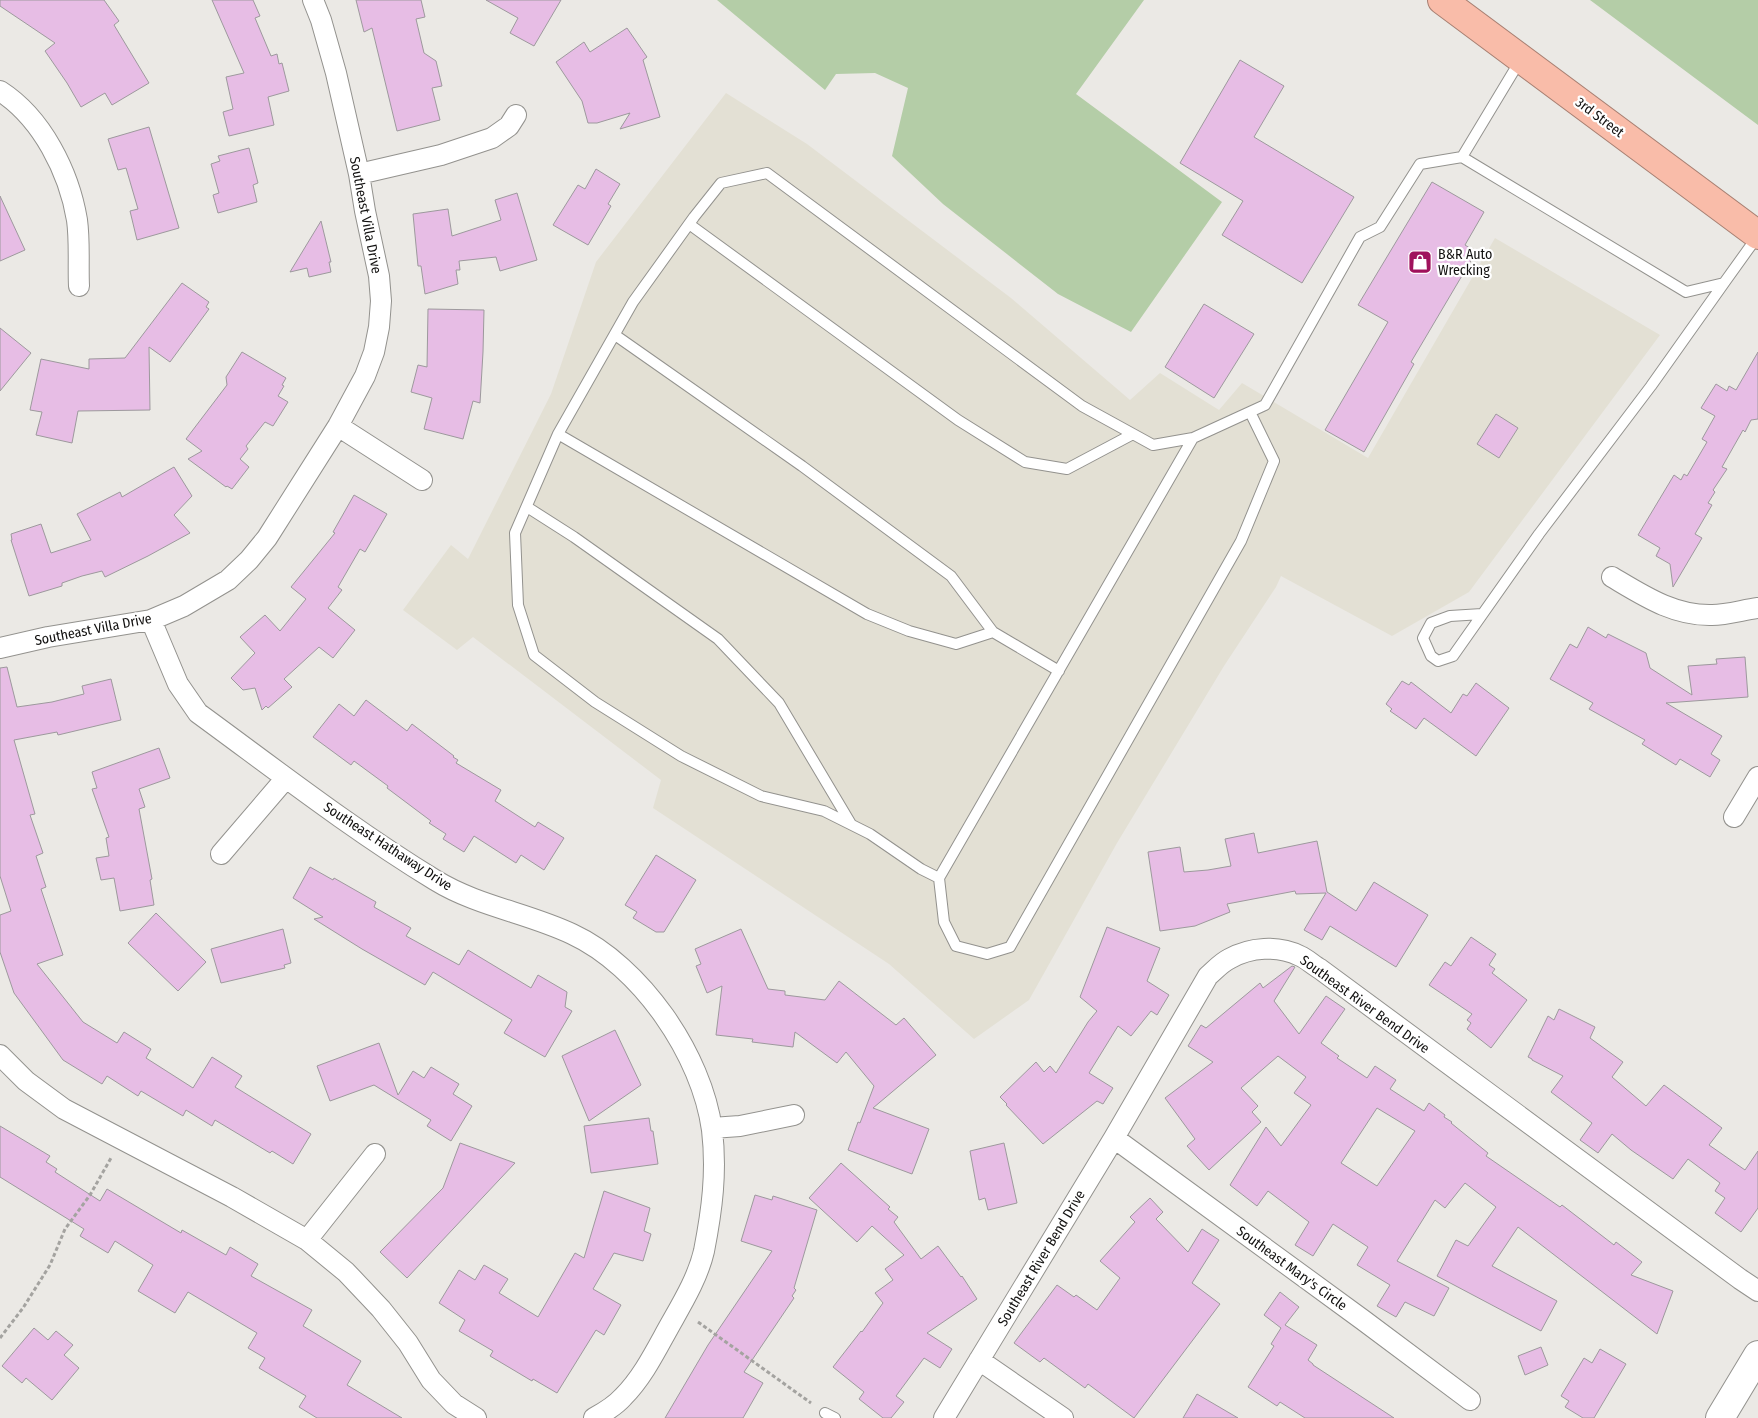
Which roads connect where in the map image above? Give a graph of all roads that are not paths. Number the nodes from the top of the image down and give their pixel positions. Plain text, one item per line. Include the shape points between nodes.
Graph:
1 (313, 0) edge
2 (1442, 0) edge
3 (1521, 58) junction
4 (0, 91) edge
5 (516, 115) dead end
6 (1462, 157) junction
7 (359, 174) junction
8 (689, 224) junction
9 (1758, 235) edge
10 (1724, 283) junction
11 (79, 286) dead end
12 (615, 335) junction
13 (1250, 412) junction
14 (338, 426) junction
15 (558, 434) junction
16 (1133, 434) junction
17 (1193, 438) junction
18 (422, 480) dead end
19 (527, 507) junction
20 (1612, 577) dead end
21 (1758, 608) edge
22 (1482, 614) junction
23 (151, 620) junction
24 (993, 632) junction
25 (0, 648) edge
26 (1059, 671) junction
27 (1758, 777) edge
28 (286, 778) junction
29 (1734, 817) dead end
30 (851, 825) junction
31 (221, 854) dead end
32 (939, 878) junction
33 (0, 1055) edge
34 (794, 1115) dead end
35 (712, 1128) junction
36 (1114, 1138) junction
37 (375, 1154) dead end
38 (307, 1240) junction
39 (1758, 1291) edge
40 (1758, 1355) edge
41 (979, 1360) junction
42 (1470, 1400) dead end
43 (476, 1418) edge
44 (594, 1418) edge
45 (944, 1418) edge
46 (1063, 1418) edge
47 (1720, 1418) edge

1 - 7 street, Southeast Villa Drive via 322,20
2 - 3 highway, 3rd Street
3 - 6 lane
3 - 9 highway, 3rd Street
4 - 11 street via 37,126 52,148 68,185 77,221
5 - 7 street via 509,126 492,138 442,155
6 - 10 lane via 1686,292
6 - 13 lane via 1420,164 1380,227 1360,237 1265,404
7 - 14 street, Southeast Villa Drive via 379,276 379,326 365,376
8 - 12 lane via 633,302
8 - 16 lane via 958,420 1025,462 1067,470
8 - 16 lane via 722,183 767,172 1082,406
9 - 10 lane
10 - 22 lane
12 - 15 lane
12 - 24 lane via 802,466 951,576
13 - 17 lane
13 - 32 lane via 1274,461 1241,541 1010,946 986,954 956,946 944,922
14 - 18 street
14 - 23 street, Southeast Villa Drive via 267,538 249,560 228,580 184,606
15 - 19 lane
15 - 24 lane via 867,614 909,631 956,644
16 - 17 lane via 1153,445
17 - 26 lane
19 - 30 lane via 718,639 779,703
19 - 30 lane via 515,533 518,605 534,655 595,702 682,756 761,796 824,811
20 - 21 street via 1664,607 1683,613 1713,615
22 - 22 lane via 1453,656 1438,661 1431,656 1423,638 1431,623 1450,616
23 - 25 street, Southeast Villa Drive
23 - 28 street, Southeast Hathaway Drive via 178,684 198,713
24 - 26 lane
26 - 32 lane
27 - 29 street
28 - 31 street
28 - 35 street, Southeast Hathaway Drive via 438,882 483,903 572,934 619,965 671,1025 694,1067
30 - 32 lane
33 - 38 street via 26,1081 64,1109
34 - 35 street
35 - 44 street, Southeast Hathaway Drive via 715,1164 712,1212 698,1271 648,1365 624,1397
36 - 39 street, Southeast River Bend Drive via 1208,976 1243,952 1268,948 1285,950 1320,969
36 - 41 street, Southeast River Bend Drive
36 - 42 street, Southeast Mary's Circle
37 - 38 street
38 - 43 street via 346,1272 381,1309 431,1380 454,1404
40 - 47 street
41 - 45 street, Southeast River Bend Drive
41 - 46 street

